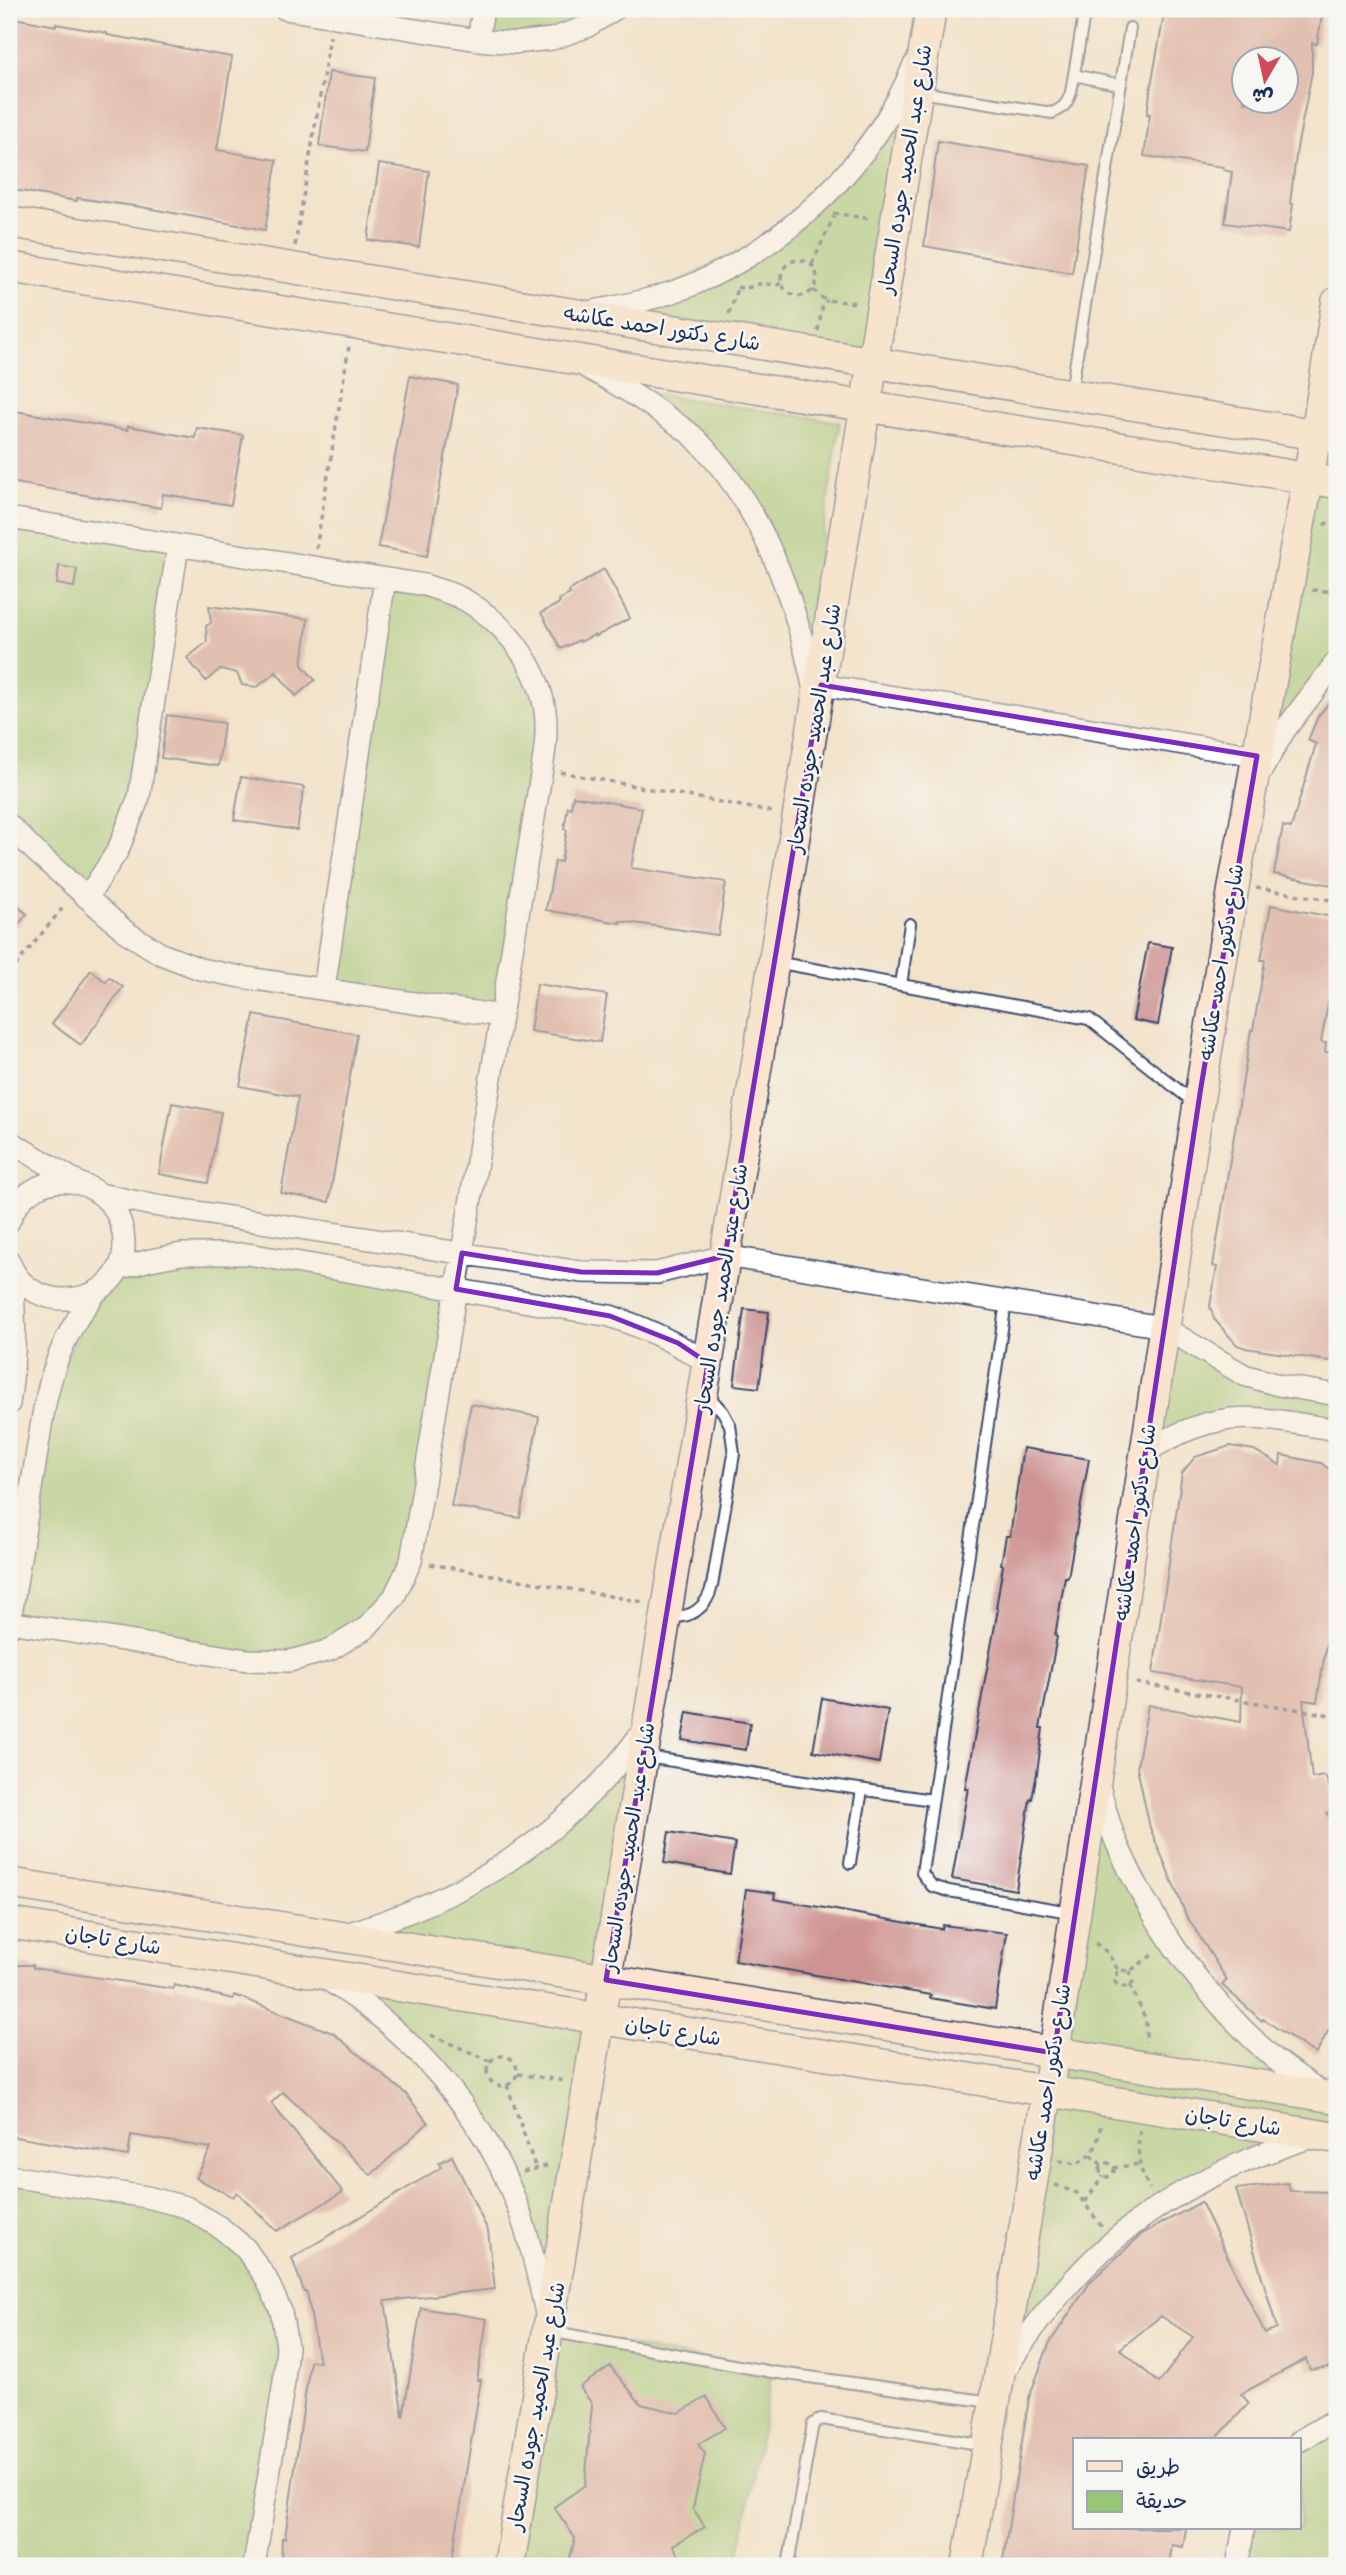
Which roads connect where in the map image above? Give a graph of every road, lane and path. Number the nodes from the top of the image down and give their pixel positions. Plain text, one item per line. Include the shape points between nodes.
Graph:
1 (285, 9) edge
2 (483, 9) edge
3 (615, 9) edge
4 (1085, 9) edge
5 (333, 17) junction
6 (929, 21) edge
7 (1130, 28) dead end
8 (478, 40) junction
9 (1074, 75) junction
10 (1121, 85) junction
11 (918, 91) junction
12 (829, 206) junction
13 (897, 221) junction
14 (9, 222) edge
15 (209, 254) junction
16 (812, 264) junction
17 (9, 267) edge
18 (291, 268) junction
19 (724, 268) junction
20 (781, 283) junction
21 (813, 290) junction
22 (201, 298) junction
23 (827, 300) junction
24 (1337, 302) edge
25 (883, 306) junction
26 (576, 314) junction
27 (353, 323) junction
28 (815, 353) junction
29 (570, 358) junction
30 (874, 363) junction
31 (1070, 394) junction
32 (867, 407) junction
33 (1327, 436) edge
34 (1308, 478) junction
35 (1337, 483) edge
36 (9, 518) edge
37 (178, 546) junction
38 (313, 567) junction
39 (1337, 572) edge
40 (385, 579) junction
41 (1328, 593) dead end
42 (1337, 662) edge
43 (819, 696) junction
44 (1257, 756) junction
45 (542, 769) junction
46 (1252, 787) junction
47 (799, 817) junction
48 (9, 825) edge
49 (1234, 884) junction
50 (82, 893) junction
51 (1337, 901) edge
52 (910, 924) dead end
53 (775, 962) junction
54 (9, 974) edge
55 (901, 985) junction
56 (324, 989) junction
57 (501, 1016) junction
58 (1198, 1105) junction
59 (9, 1141) edge
60 (77, 1182) junction
61 (104, 1195) junction
62 (9, 1221) edge
63 (462, 1253) junction
64 (725, 1256) junction
65 (9, 1263) edge
66 (118, 1269) junction
67 (456, 1289) junction
68 (97, 1292) junction
69 (1006, 1301) junction
70 (1163, 1327) junction
71 (706, 1377) junction
72 (1337, 1395) edge
73 (9, 1404) edge
74 (1337, 1430) edge
75 (1146, 1451) junction
76 (411, 1561) junction
77 (667, 1611) junction
78 (9, 1624) edge
79 (1112, 1679) junction
80 (1337, 1716) edge
81 (648, 1724) junction
82 (643, 1756) junction
83 (1096, 1778) junction
84 (862, 1790) junction
85 (932, 1800) junction
86 (850, 1863) dead end
87 (13, 1879) edge
88 (171, 1909) junction
89 (1074, 1925) junction
90 (15, 1927) edge
91 (339, 1937) junction
92 (1170, 1941) junction
93 (164, 1948) junction
94 (1118, 1970) junction
95 (1130, 1971) junction
96 (319, 1974) junction
97 (606, 1980) junction
98 (1130, 1985) junction
99 (600, 2019) junction
100 (1054, 2053) junction
101 (1146, 2067) junction
102 (517, 2074) junction
103 (508, 2085) junction
104 (589, 2085) junction
105 (1048, 2091) junction
106 (1332, 2097) edge
107 (1105, 2101) junction
108 (1142, 2107) junction
109 (1328, 2137) edge
110 (1090, 2155) junction
111 (576, 2158) junction
112 (1139, 2164) junction
113 (1102, 2165) junction
114 (1113, 2168) junction
115 (536, 2169) junction
116 (1034, 2170) junction
117 (9, 2176) edge
118 (1103, 2176) junction
119 (504, 2177) junction
120 (1085, 2202) junction
121 (1160, 2205) junction
122 (1111, 2242) junction
123 (549, 2331) junction
124 (996, 2393) junction
125 (1337, 2418) edge
126 (1300, 2440) edge
127 (987, 2445) junction
128 (1244, 2530) edge
129 (254, 2566) edge
130 (509, 2566) edge
131 (788, 2566) edge
132 (967, 2566) edge
133 (1237, 2566) edge

1 - 5 street
2 - 8 street
3 - 8 street via 586,27 552,39
4 - 9 lane
5 - 8 street
5 - 18 path
6 - 11 street, شارع عبد الحميد جوده السحار
6 - 12 street via 904,88
7 - 10 lane
9 - 10 lane
9 - 11 lane via 1068,103 1052,113
10 - 31 lane
11 - 13 street, شارع عبد الحميد جوده السحار
12 - 13 path
12 - 16 path
12 - 19 street
13 - 25 street, شارع عبد الحميد جوده السحار
14 - 15 street, شارع دكتور احمد عكاشه
15 - 18 street, شارع دكتور احمد عكاشه
15 - 22 street
16 - 20 path via 790,261 782,271
16 - 21 path via 818,274
17 - 22 street
18 - 26 street, شارع دكتور احمد عكاشه
19 - 20 path via 735,286 746,289
19 - 26 street via 635,304
20 - 21 path via 787,292 798,296
21 - 23 path
22 - 27 street
23 - 25 path
23 - 28 path
24 - 33 street, شارع دكتور احمد عكاشه
25 - 30 street, شارع عبد الحميد جوده السحار
26 - 28 street, شارع دكتور احمد عكاشه
27 - 29 street
27 - 38 path
28 - 30 street, شارع دكتور احمد عكاشه
29 - 32 street
29 - 43 street via 635,394 695,437 742,495 777,562
30 - 31 street, شارع دكتور احمد عكاشه
30 - 32 street, شارع عبد الحميد جوده السحار
31 - 33 street, شارع دكتور احمد عكاشه
32 - 34 street
32 - 43 street, شارع عبد الحميد جوده السحار
33 - 34 street, شارع دكتور احمد عكاشه
34 - 35 street
34 - 44 street, شارع دكتور احمد عكاشه
36 - 37 street
37 - 38 street
37 - 50 street via 139,797 118,850
38 - 40 street
39 - 41 path
40 - 45 street via 425,585 463,598 496,621 523,652 539,689 546,729
40 - 56 street
42 - 46 street via 1284,731
43 - 44 street
43 - 47 street, شارع عبد الحميد جوده السحار
44 - 46 street, شارع دكتور احمد عكاشه
45 - 47 path
45 - 57 street
46 - 49 street, شارع دكتور احمد عكاشه
47 - 53 street, شارع عبد الحميد جوده السحار
48 - 50 street
49 - 51 path
49 - 58 street, شارع دكتور احمد عكاشه
50 - 54 path
50 - 56 street via 126,932 162,954 200,969
52 - 55 lane
53 - 55 lane
53 - 64 street, شارع عبد الحميد جوده السحار
55 - 58 lane via 1089,1019
56 - 57 street
57 - 63 street
58 - 70 street, شارع دكتور احمد عكاشه
59 - 60 street
60 - 61 street
60 - 62 street via 40,1186 24,1196
61 - 63 street
61 - 66 street via 124,1230
63 - 64 street via 581,1272 619,1273 657,1273
63 - 67 street
64 - 69 street
64 - 71 street, شارع عبد الحميد جوده السحار
65 - 68 street via 25,1286 48,1298 73,1300
65 - 73 street via 17,1324
66 - 67 street via 182,1254 248,1254
66 - 68 street
67 - 71 street via 610,1316 645,1328 678,1343
67 - 76 street
68 - 78 street via 65,1337 47,1391
69 - 70 street
69 - 85 lane
70 - 72 street via 1244,1375
70 - 75 street, شارع دكتور احمد عكاشه
71 - 77 street, شارع عبد الحميد جوده السحار
71 - 77 lane via 730,1425 732,1467 710,1594 693,1614 685,1617
74 - 75 street via 1239,1417 1206,1422
75 - 79 street, شارع دكتور احمد عكاشه
76 - 77 path
76 - 78 street via 394,1597 366,1628 330,1650 290,1661 247,1660
77 - 81 street, شارع عبد الحميد جوده السحار
79 - 80 path
79 - 83 street, شارع دكتور احمد عكاشه
81 - 82 street, شارع عبد الحميد جوده السحار
81 - 91 street via 564,1819 513,1858 412,1913
82 - 84 lane
82 - 97 street, شارع عبد الحميد جوده السحار
83 - 89 street, شارع دكتور احمد عكاشه
83 - 92 street via 1116,1842
84 - 85 lane
84 - 86 lane
85 - 89 lane via 922,1873 927,1882
87 - 88 street, شارع تاجان
88 - 91 street, شارع تاجان
88 - 93 street
89 - 94 path via 1099,1945
89 - 100 street, شارع دكتور احمد عكاشه
90 - 93 street, شارع تاجان
91 - 97 street, شارع تاجان
92 - 95 path
92 - 106 street via 1223,2010 1272,2056
93 - 96 street, شارع تاجان
94 - 95 path
94 - 98 path via 1118,1986
95 - 98 path
96 - 99 street, شارع تاجان
96 - 119 street via 379,2016 432,2067 476,2124
97 - 99 street, شارع عبد الحميد جوده السحار
97 - 100 street, شارع تاجان
98 - 101 path via 1146,2020
99 - 104 street, شارع عبد الحميد جوده السحار
99 - 105 street, شارع تاجان
100 - 101 street, شارع تاجان
100 - 105 street, شارع دكتور احمد عكاشه
101 - 106 street, شارع تاجان
102 - 103 path
102 - 103 path via 516,2064 508,2057 498,2056 490,2062 489,2080 498,2086
102 - 104 path
103 - 115 path
104 - 111 street, شارع عبد الحميد جوده السحار
105 - 107 street, شارع تاجان
105 - 116 street, شارع دكتور احمد عكاشه
107 - 108 street, شارع تاجان
107 - 110 path via 1096,2149
108 - 109 street, شارع تاجان
108 - 112 path
109 - 121 street via 1261,2153
110 - 113 path
110 - 116 path via 1077,2164
111 - 115 path
111 - 123 street, شارع عبد الحميد جوده السحار
112 - 114 path
112 - 121 path
113 - 114 path
113 - 118 path
114 - 118 path via 1111,2176
115 - 119 path
116 - 120 path
116 - 124 street, شارع دكتور احمد عكاشه
117 - 129 street via 186,2207 245,2248 266,2277 281,2311 287,2346
118 - 120 path
119 - 123 street via 535,2258
120 - 122 path
121 - 122 street
122 - 124 street via 1066,2286 1029,2332
123 - 124 lane via 772,2372
123 - 130 street, شارع عبد الحميد جوده السحار
124 - 127 street, شارع دكتور احمد عكاشه
125 - 126 street
127 - 131 lane via 817,2421
127 - 132 street, شارع دكتور احمد عكاشه
128 - 133 street

